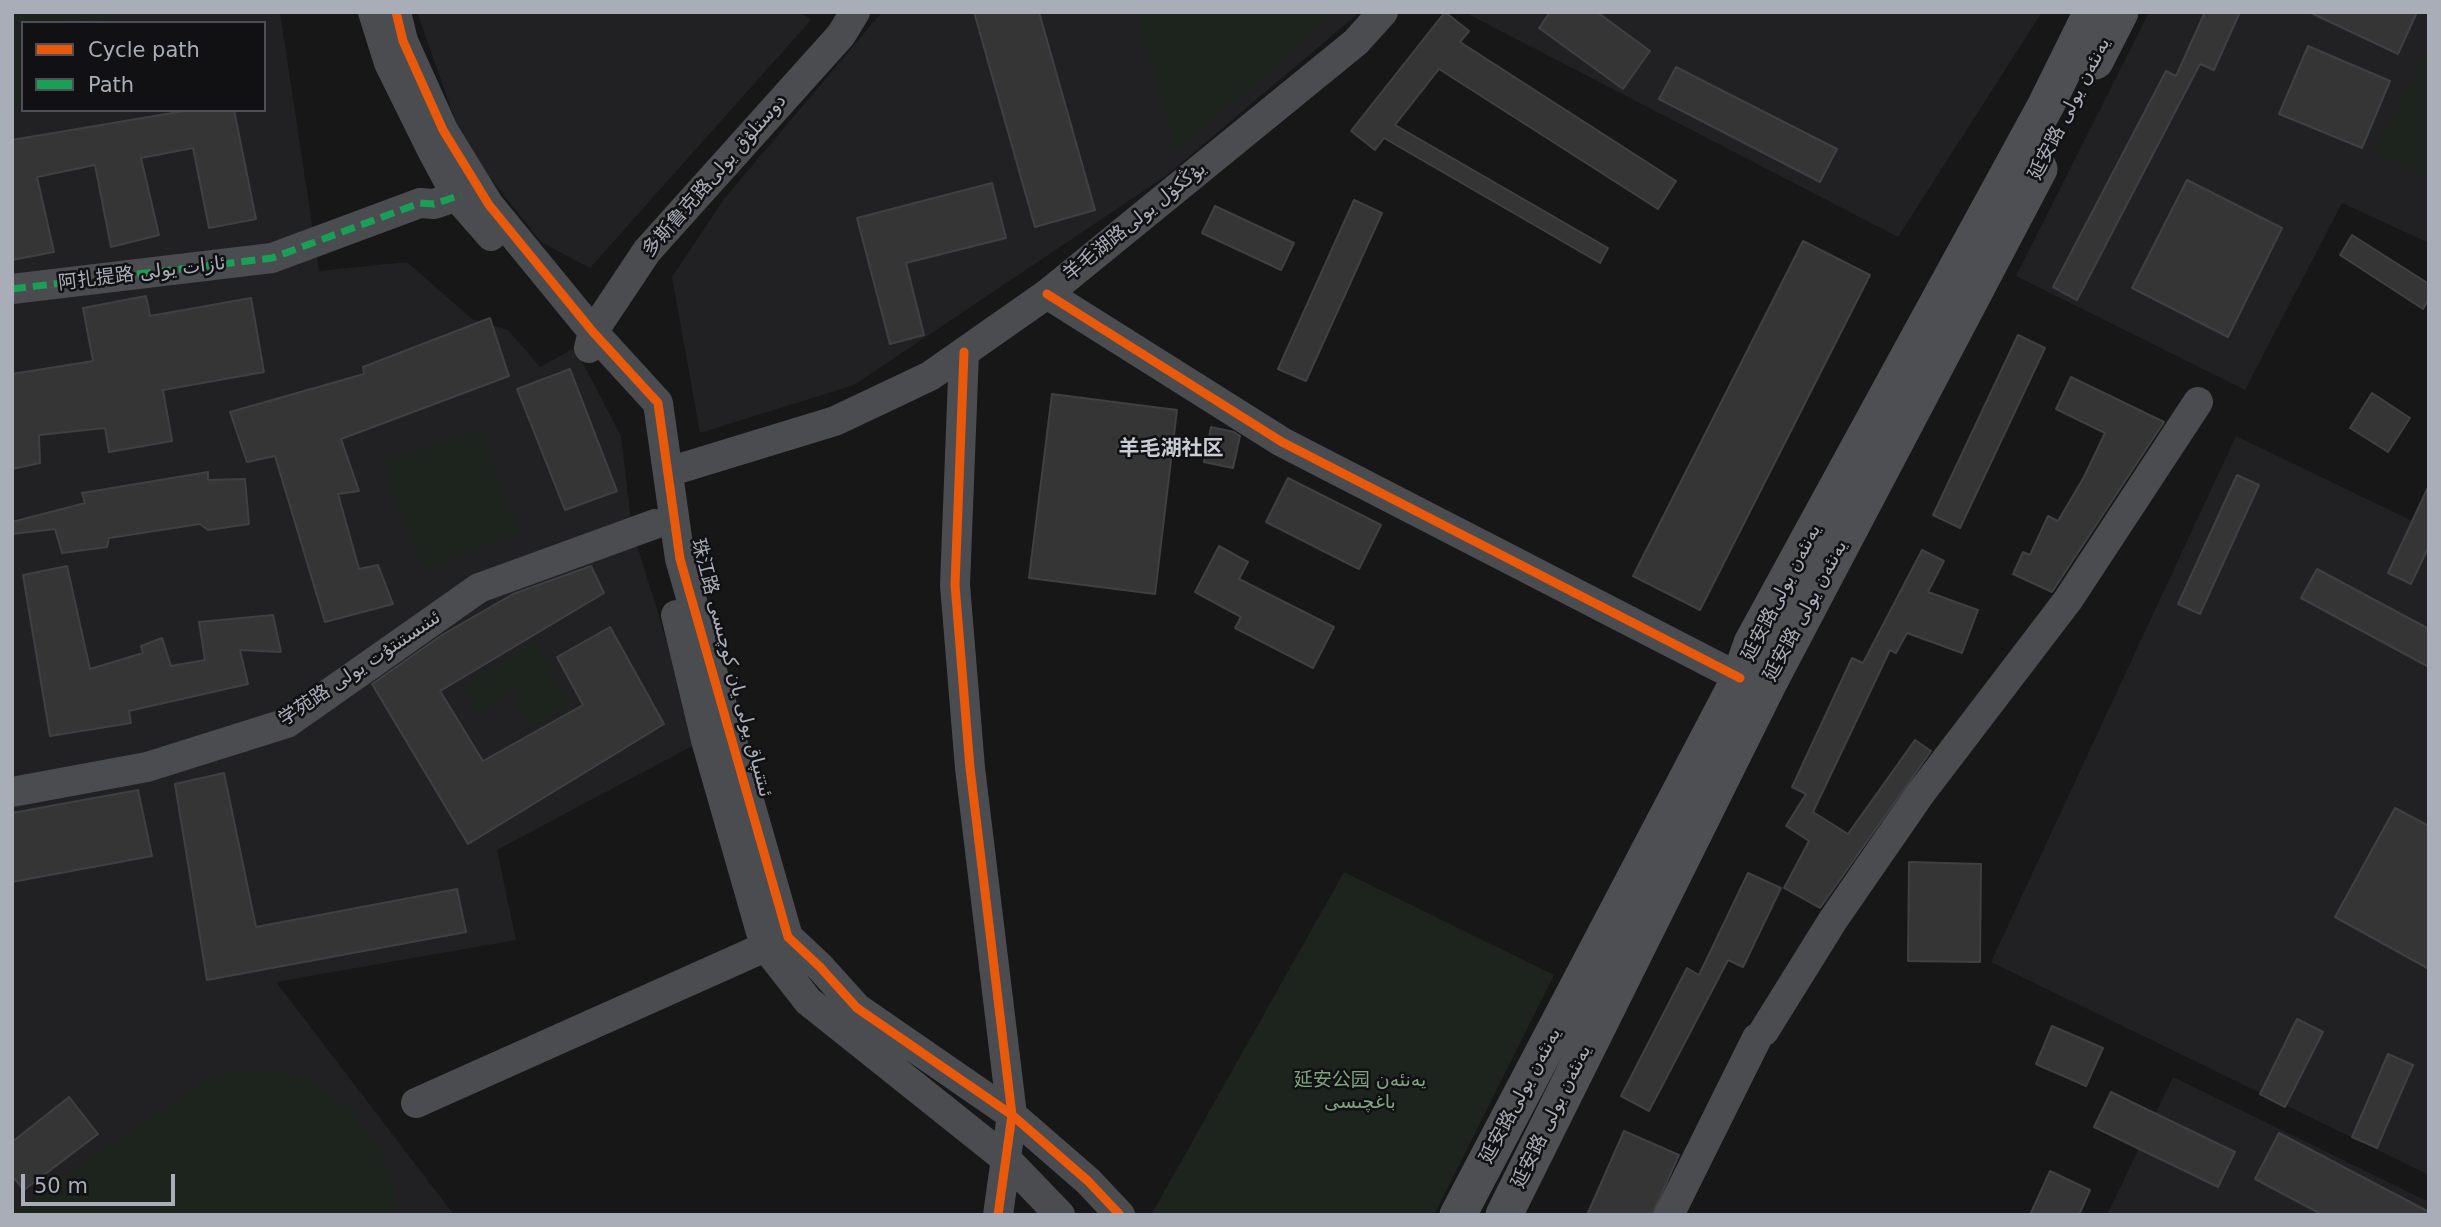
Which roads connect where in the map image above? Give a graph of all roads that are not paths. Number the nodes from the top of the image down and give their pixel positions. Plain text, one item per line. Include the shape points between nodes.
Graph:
1 (373, 12) edge
2 (396, 12) edge
3 (855, 12) edge
4 (1383, 12) edge
5 (2092, 12) edge
6 (2120, 12) edge
7 (459, 196) junction
8 (12, 289) edge
9 (1047, 294) junction
10 (591, 340) junction
11 (964, 352) junction
12 (2198, 402) dead end
13 (668, 472) junction
14 (655, 524) junction
15 (1740, 678) junction
16 (12, 792) edge
17 (776, 942) junction
18 (416, 1103) dead end
19 (1012, 1115) junction
20 (1006, 1158) junction
21 (998, 1215) edge
22 (1060, 1215) edge
23 (1120, 1215) edge
24 (1458, 1215) edge
25 (1504, 1215) edge
26 (1669, 1215) edge

1 - 7 street, 珠江路 ئىتتىپاق يولى يان كوچىسى via 389,63
2 - 10 street, 珠江路 ئىتتىپاق يولى يان كوچىسى via 443,130 482,195
3 - 10 street, 多斯鲁克路دوستلۇق يولى via 841,35 647,251
4 - 9 street, 羊毛湖路يۇڭكۆل يولى via 1356,42
5 - 15 main road, 延安路يەنئەن يولى via 2046,105 1752,643
6 - 25 main road, 延安路 يەنئەن يولى via 1768,684
7 - 8 street, 阿扎提路 ئازات يولى via 420,203 272,258
7 - 10 street, 珠江路 ئىتتىپاق يولى يان كوچىسى
9 - 11 street, 羊毛湖路يۇڭكۆل يولى
9 - 15 street via 1282,442
10 - 13 street, 珠江路 ئىتتىپاق يولى يان كوچىسى via 658,403
10 - 14 street, 珠江路 ئىتتىپاق يولى يان كوچىسى via 633,399 646,428
11 - 13 street, 羊毛湖路يۇڭكۆل يولى via 930,376 835,421
11 - 19 street via 955,585 970,768
12 - 26 street via 2067,600 1920,794 1841,909 1761,1035
13 - 17 street, 珠江路 ئىتتىپاق يولى يان كوچىسى via 680,559
14 - 16 street, 学苑路 ئىنىستىتۇت يولى via 479,587 287,723 147,767
14 - 17 street, 珠江路 ئىتتىپاق يولى يان كوچىسى via 706,740
15 - 24 main road, 延安路يەنئەن يولى
17 - 18 street
17 - 19 street via 820,967 857,1009
17 - 20 street, 珠江路 ئىتتىپاق يولى يان كوچىسى via 808,1001
19 - 20 street
19 - 23 street
20 - 21 street
20 - 22 street, 珠江路 ئىتتىپاق يولى يان كوچىسى

